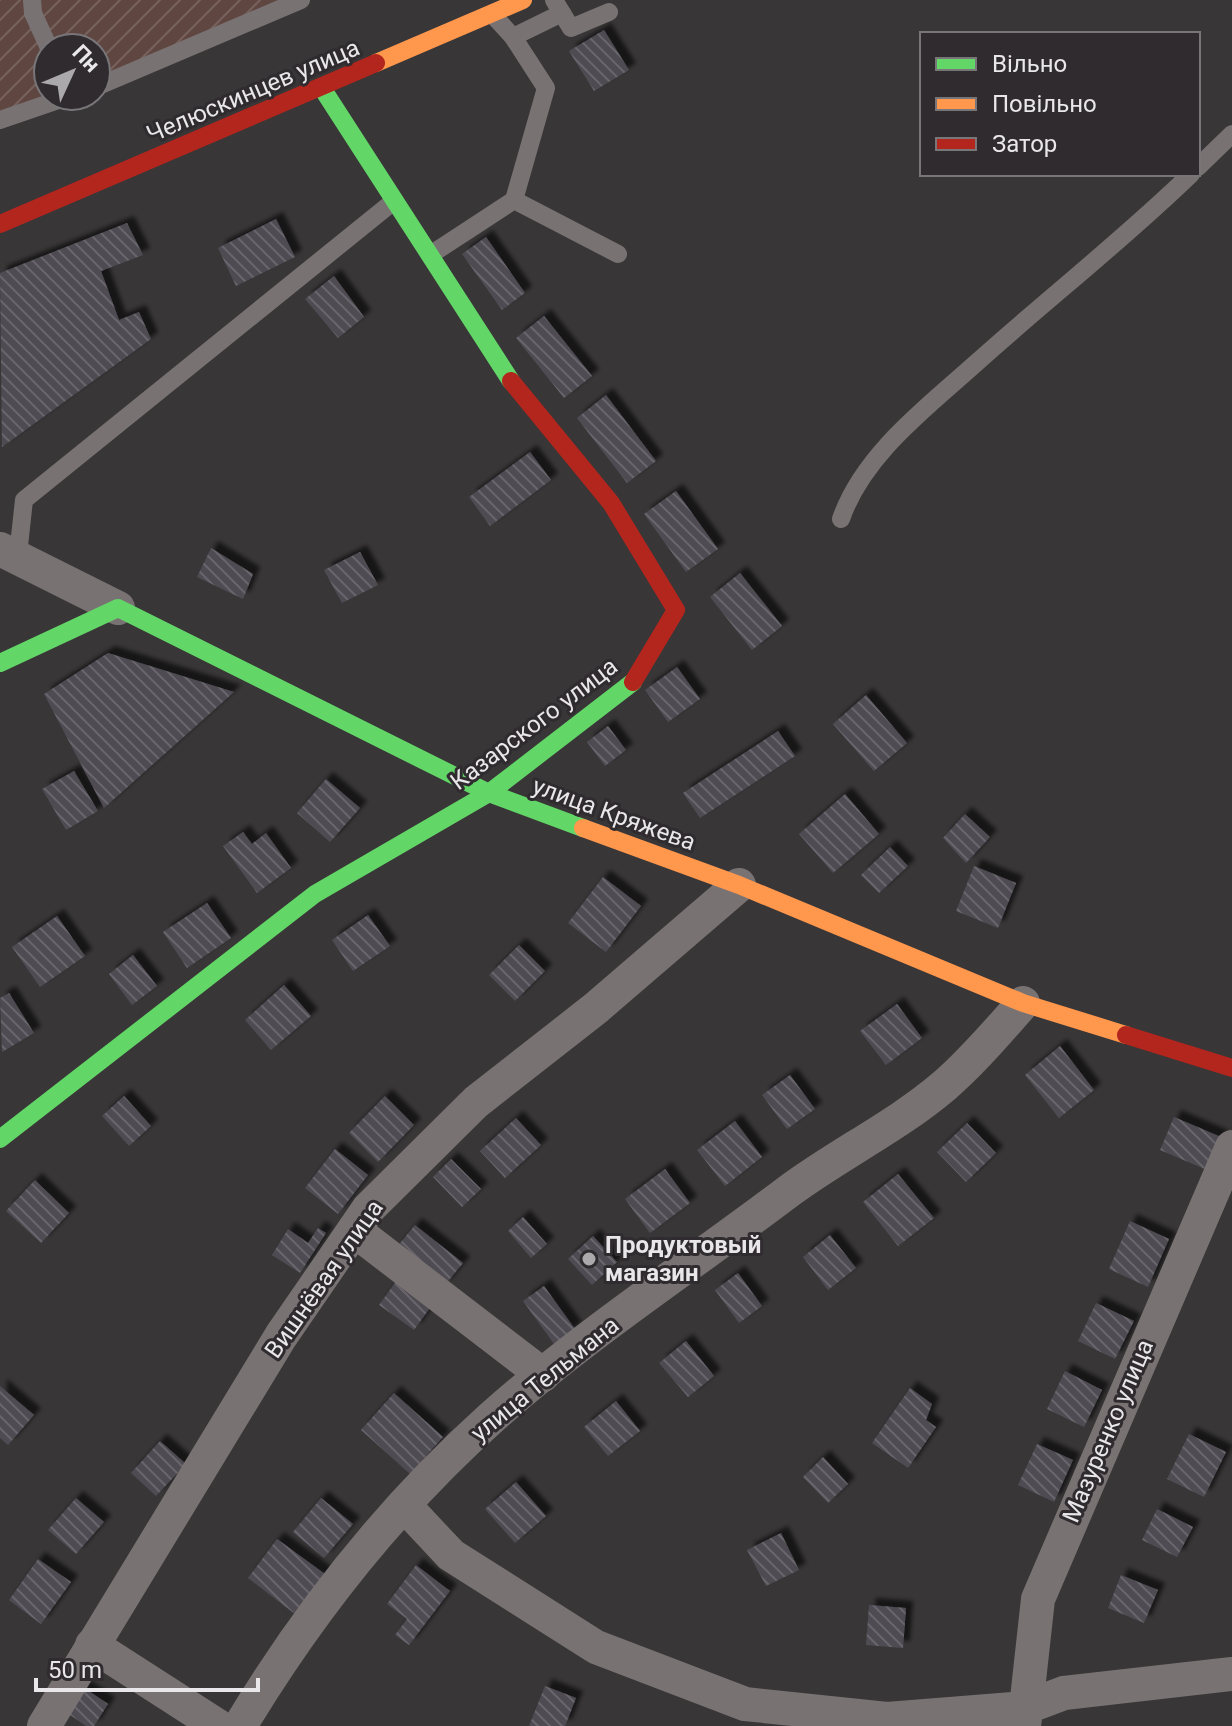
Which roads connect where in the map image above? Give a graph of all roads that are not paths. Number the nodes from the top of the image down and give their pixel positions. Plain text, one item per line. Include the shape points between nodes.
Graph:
1 (32, 0) edge
2 (301, 0) edge
3 (523, 0) edge
4 (558, 6) edge
5 (609, 12) dead end
6 (492, 14) junction
7 (42, 32) edge
8 (513, 37) junction
9 (112, 80) edge
10 (322, 88) junction
11 (32, 109) edge
12 (0, 120) edge
13 (1232, 134) edge
14 (1200, 165) edge
15 (1189, 176) edge
16 (514, 200) junction
17 (394, 201) junction
18 (0, 224) edge
19 (618, 254) dead end
20 (430, 255) junction
21 (841, 519) dead end
22 (9, 552) edge
23 (118, 608) junction
24 (0, 663) edge
25 (489, 793) junction
26 (739, 885) junction
27 (1023, 1003) junction
28 (1232, 1068) edge
29 (0, 1139) edge
30 (1232, 1147) edge
31 (354, 1230) junction
32 (543, 1375) junction
33 (405, 1506) junction
34 (92, 1645) junction
35 (1232, 1674) edge
36 (1024, 1717) edge
37 (44, 1726) edge
38 (218, 1726) edge
39 (240, 1726) edge

1 - 7 lane
2 - 9 lane
3 - 6 street, Челюскинцев улица
4 - 5 lane via 571,28
4 - 8 lane
6 - 8 lane
6 - 10 street, Челюскинцев улица
8 - 16 lane via 546,88
10 - 17 street, Казарского улица
10 - 18 street, Челюскинцев улица
11 - 12 lane
13 - 14 lane
15 - 21 lane via 936,399 877,458 851,491
16 - 19 lane
16 - 20 lane
17 - 20 street, Казарского улица
17 - 22 lane via 24,500
20 - 25 street, Казарского улица via 496,363 611,503 676,610 637,679
22 - 23 street
23 - 24 street
23 - 25 street, улица Кряжева
25 - 26 street, улица Кряжева
25 - 29 street, Казарского улица via 315,894
26 - 27 street, улица Кряжева
26 - 31 street, Вишнёвая улица via 476,1102 369,1208
27 - 28 street, улица Кряжева
27 - 32 street, улица Тельмана via 943,1087 793,1188
30 - 36 street, Мазуренко улица via 1038,1599
31 - 32 street
31 - 34 street, Вишнёвая улица via 281,1336
32 - 33 street, улица Тельмана via 490,1419
33 - 36 street via 451,1555 596,1647 745,1704 887,1719
33 - 39 street, улица Тельмана via 283,1655
34 - 37 street, Вишнёвая улица
34 - 38 street
35 - 36 street via 1064,1693

